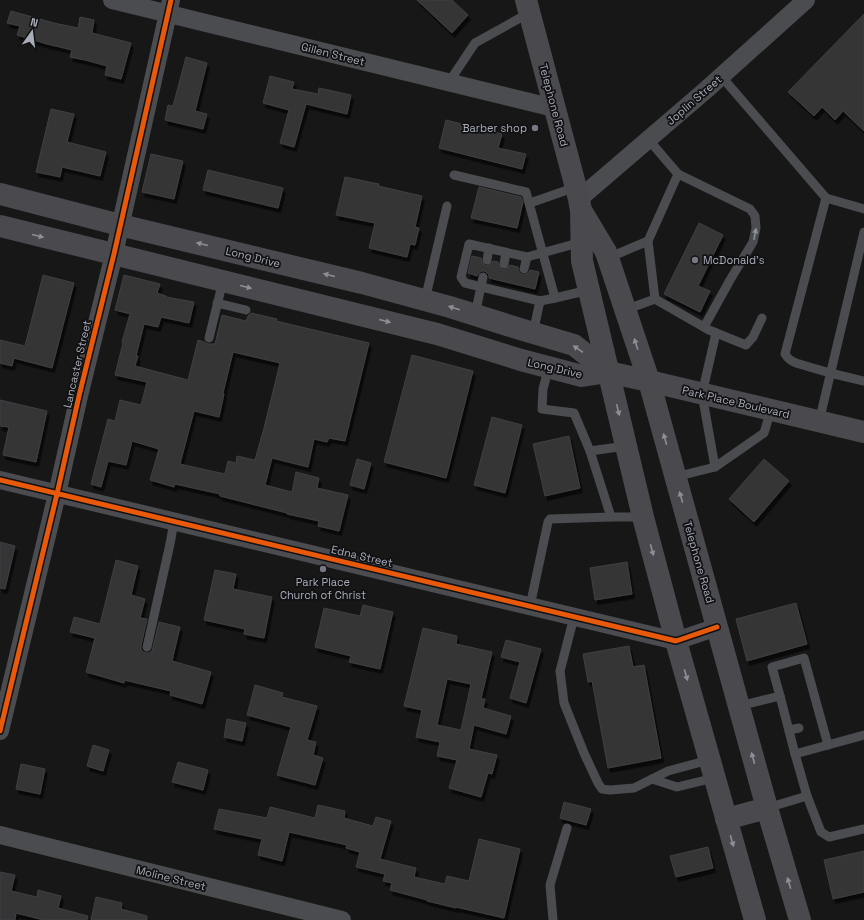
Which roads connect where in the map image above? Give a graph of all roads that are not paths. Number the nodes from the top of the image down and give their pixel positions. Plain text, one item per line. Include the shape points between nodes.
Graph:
1 (112, 0) edge
2 (806, 0) edge
3 (170, 7) edge
4 (527, 7) edge
5 (721, 76) junction
6 (449, 82) junction
7 (554, 108) junction
8 (648, 139) junction
9 (678, 174) junction
10 (454, 175) dead end
11 (0, 194) edge
12 (826, 198) junction
13 (579, 199) junction
14 (530, 203) junction
15 (447, 206) dead end
16 (864, 210) edge
17 (120, 225) junction
18 (0, 226) edge
19 (864, 232) edge
20 (648, 241) junction
21 (582, 242) junction
22 (489, 248) junction
23 (506, 252) junction
24 (114, 254) junction
25 (543, 254) junction
26 (527, 257) junction
27 (608, 258) junction
28 (487, 260) dead end
29 (504, 264) dead end
30 (524, 269) dead end
31 (483, 277) dead end
32 (222, 281) junction
33 (500, 281) dead end
34 (362, 283) junction
35 (520, 286) dead end
36 (481, 287) junction
37 (589, 290) junction
38 (498, 291) junction
39 (518, 296) junction
40 (555, 298) junction
41 (655, 299) junction
42 (425, 300) junction
43 (540, 301) junction
44 (217, 303) junction
45 (246, 310) dead end
46 (625, 310) junction
47 (353, 314) junction
48 (475, 315) junction
49 (762, 318) dead end
50 (704, 327) junction
51 (533, 333) junction
52 (716, 333) junction
53 (209, 338) dead end
54 (549, 367) junction
55 (608, 372) junction
56 (830, 373) junction
57 (649, 381) junction
58 (864, 381) edge
59 (702, 394) junction
60 (771, 410) junction
61 (819, 422) junction
62 (863, 429) edge
63 (627, 446) junction
64 (590, 451) junction
65 (715, 467) junction
66 (675, 477) junction
67 (0, 480) edge
68 (57, 494) junction
69 (611, 517) junction
70 (643, 517) junction
71 (174, 522) junction
72 (530, 606) junction
73 (574, 617) junction
74 (717, 626) junction
75 (676, 641) junction
76 (147, 647) dead end
77 (782, 692) junction
78 (739, 706) junction
79 (799, 728) dead end
80 (789, 730) junction
81 (0, 731) edge
82 (864, 735) edge
83 (828, 745) junction
84 (796, 754) junction
85 (712, 769) junction
86 (652, 779) junction
87 (808, 796) junction
88 (767, 808) junction
89 (726, 820) junction
90 (567, 828) dead end
91 (864, 829) edge
92 (0, 835) edge
93 (342, 920) edge
94 (553, 920) edge
95 (754, 920) edge
96 (800, 920) edge

1 - 3 street, Gillen Street
2 - 5 street, Joplin Street
3 - 6 street, Gillen Street
3 - 17 street, Lancaster Street
4 - 6 lane via 475,43
4 - 7 main road, Telephone Road
5 - 8 street, Joplin Street
5 - 12 lane
6 - 7 street, Gillen Street
7 - 13 main road, Telephone Road
8 - 9 lane
8 - 13 street, Joplin Street
9 - 20 lane
50 -> 9 lane via 753,242 755,216 750,208
10 - 14 lane via 526,192
11 - 17 main road, Long Drive
12 - 16 lane
12 - 56 lane via 785,354 790,361
13 - 14 lane
13 - 21 main road, Telephone Road
13 - 27 main road, Telephone Road
14 - 25 lane
15 - 42 lane
17 - 24 street, Lancaster Street
34 -> 17 main road, Long Drive
18 -> 24 main road, Long Drive
19 - 56 lane
20 - 27 lane
20 - 41 lane
21 - 25 lane
21 - 37 main road, Telephone Road via 582,261
22 - 23 lane
22 - 28 lane
22 - 36 lane via 469,244 461,277 465,283
23 - 26 lane
23 - 29 lane
24 - 32 main road, Long Drive
24 - 68 street, Lancaster Street
25 - 26 lane
25 - 40 lane
26 - 30 lane
27 - 46 main road, Telephone Road
31 - 36 lane
32 - 44 lane
32 -> 47 main road, Long Drive
33 - 38 lane
34 - 42 main road, Long Drive
34 - 47 main road
35 - 39 lane
36 - 38 lane
36 - 48 lane
37 - 40 lane
37 - 55 main road, Telephone Road
38 - 39 lane
39 - 43 lane
40 - 43 lane
41 - 46 lane
41 - 50 lane
48 -> 42 main road, Long Drive
43 - 51 lane
44 - 45 lane
44 - 53 lane
57 -> 46 main road, Telephone Road
47 -> 54 main road, Long Drive via 437,334
48 - 51 main road, Long Drive
49 - 52 lane via 746,345
50 - 52 lane
55 -> 51 main road, Long Drive via 574,345
52 - 59 lane
54 - 55 main road, Long Drive via 582,376
54 - 64 lane via 543,389 542,409 574,413
55 - 57 main road, Park Place Boulevard
55 -> 63 main road, Telephone Road
56 - 58 lane
56 - 61 lane
57 - 59 main road, Park Place Boulevard
66 -> 57 main road, Telephone Road
59 - 60 main road, Park Place Boulevard
59 - 65 lane
60 - 61 main road, Park Place Boulevard
60 - 65 lane via 764,433
61 - 62 main road, Park Place Boulevard
63 - 64 lane
63 - 70 main road, Telephone Road
64 - 69 lane
65 - 66 lane
74 -> 66 main road, Telephone Road
67 - 68 street, Edna Street
68 - 71 street, Edna Street
68 - 81 street, Lancaster Street
69 - 70 lane
69 - 72 lane via 550,519
70 -> 75 main road, Telephone Road
71 - 72 street, Edna Street
71 - 76 lane
72 - 73 street, Edna Street
73 - 75 street, Edna Street
73 - 86 lane via 560,670 564,703 584,754 602,789 634,788
74 - 75 street
74 - 78 main road, Telephone Road
75 -> 85 main road, Telephone Road
77 - 78 lane
77 - 80 lane via 788,709
77 - 83 lane via 772,667 804,658 819,724
88 -> 78 main road, Telephone Road
79 - 80 lane
80 - 84 lane
82 - 83 lane
83 - 84 lane
84 - 87 lane
85 - 86 lane via 668,771
85 - 86 lane via 677,787
85 - 89 main road, Telephone Road
87 - 88 lane
87 - 91 lane via 820,832 830,837
88 - 89 main road
96 -> 88 main road, Telephone Road
89 -> 95 main road, Telephone Road
90 - 94 lane via 550,885
92 - 93 street, Moline Street

